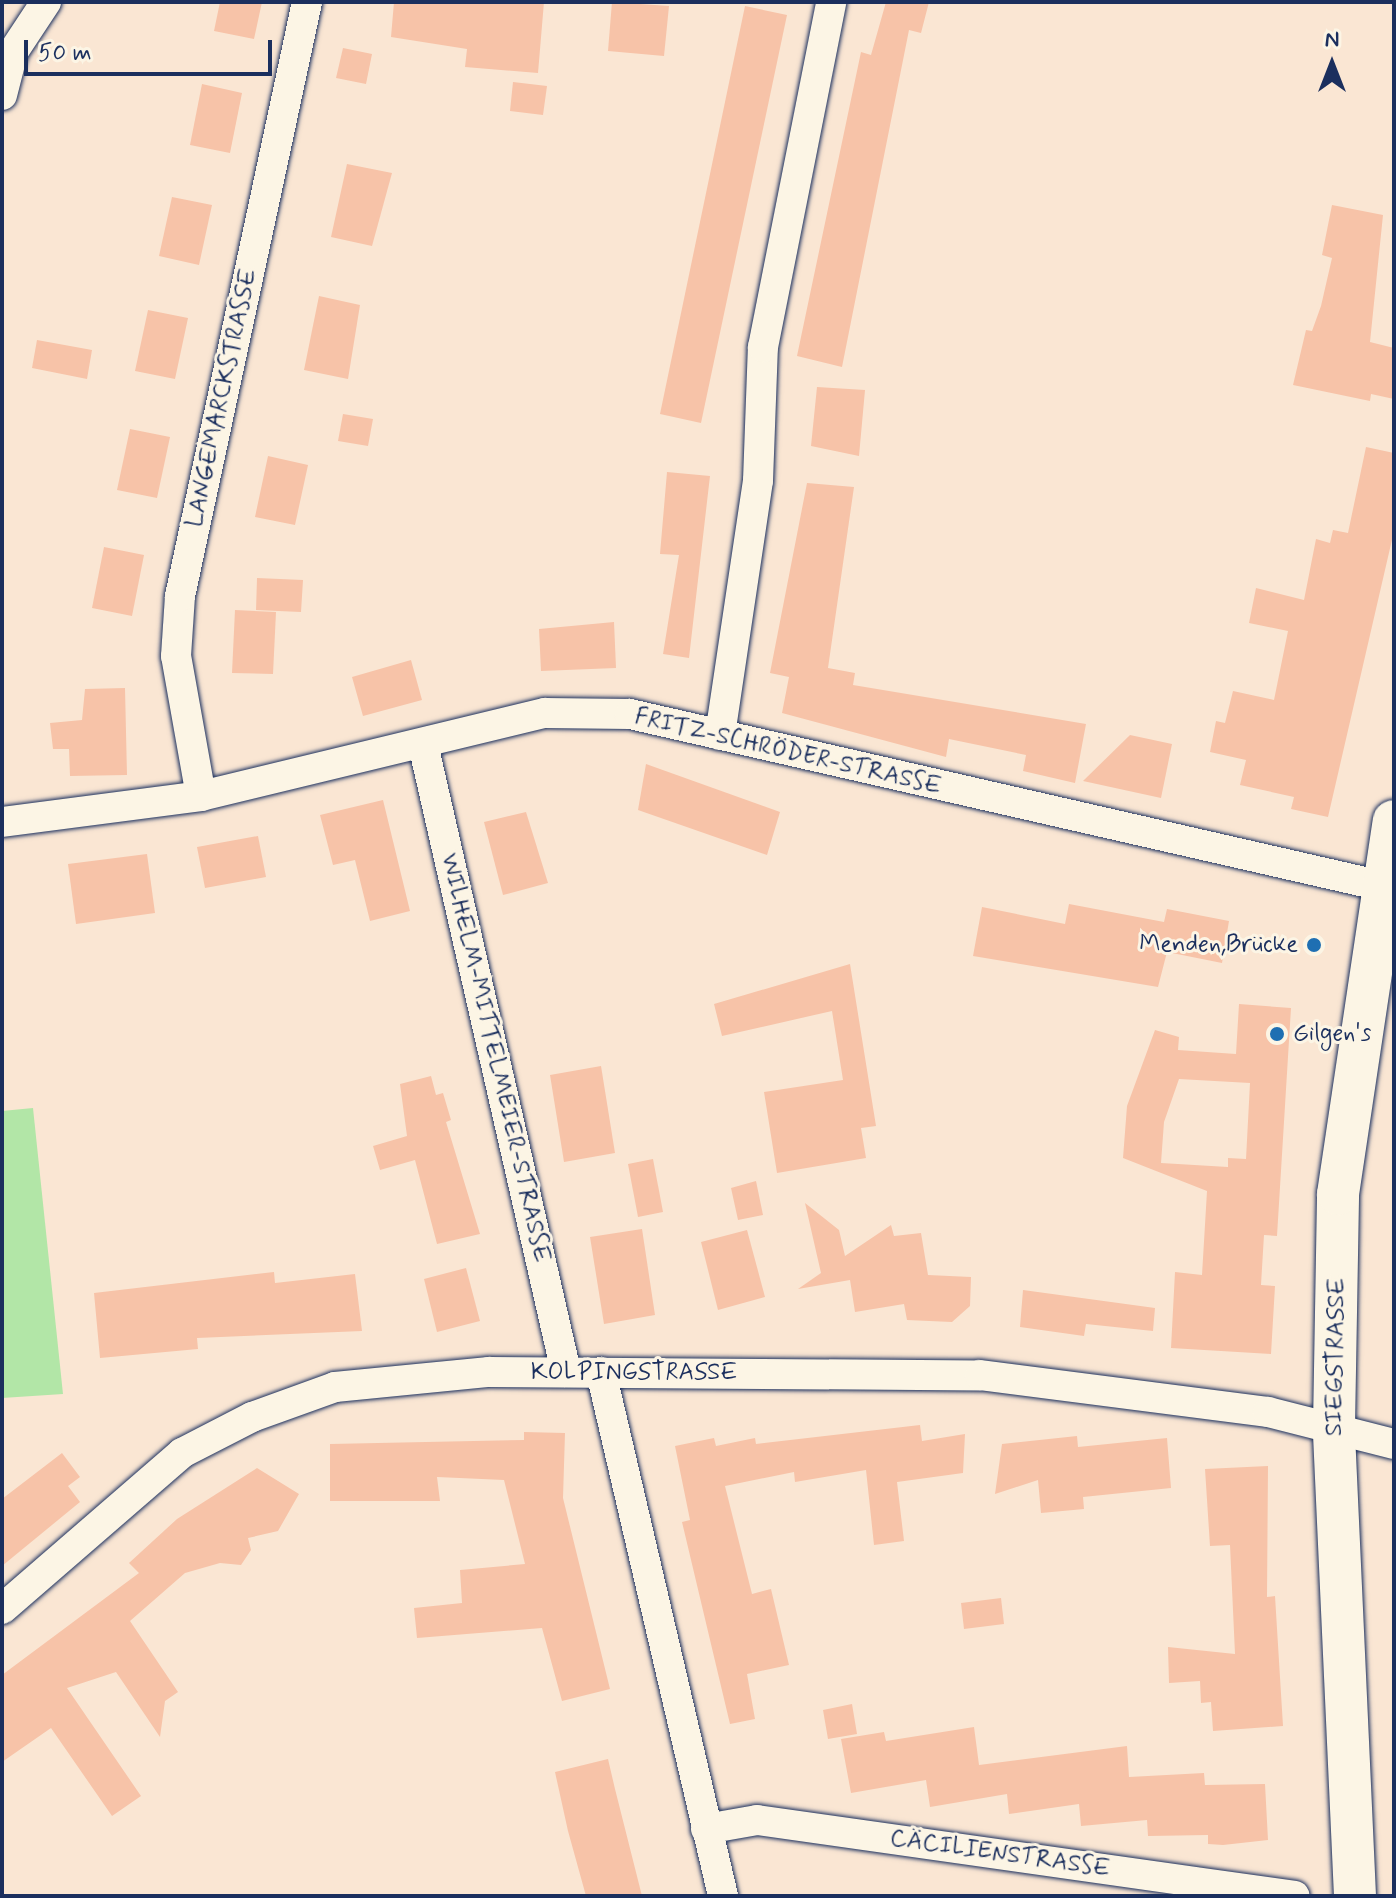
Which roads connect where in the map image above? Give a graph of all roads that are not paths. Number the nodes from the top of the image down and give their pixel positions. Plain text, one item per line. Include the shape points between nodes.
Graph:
1 (46, 2) edge
2 (307, 2) edge
3 (831, 2) edge
4 (8, 56) edge
5 (2, 95) edge
6 (720, 735) junction
7 (423, 744) junction
8 (201, 796) junction
9 (1394, 821) edge
10 (2, 822) edge
11 (1382, 886) junction
12 (566, 1372) junction
13 (601, 1372) junction
14 (1334, 1427) junction
15 (1394, 1444) edge
16 (2, 1609) edge
17 (706, 1829) junction
18 (723, 1896) edge
19 (1295, 1896) edge
20 (1355, 1896) edge

1 - 4 street
2 - 8 street, LANGEMARCKSTRASSE via 180,596 176,656
3 - 6 street via 763,347 758,481
4 - 5 street
6 - 7 street, FRITZ-SCHRÖDER-STRASSE via 630,714 545,713
6 - 11 street, FRITZ-SCHRÖDER-STRASSE
7 - 8 street, FRITZ-SCHRÖDER-STRASSE
7 - 12 street, WILHELM-MITTELMEIER-STRASSE
8 - 10 street, FRITZ-SCHRÖDER-STRASSE
9 - 11 main road, SIEGSTRASSE
11 - 14 main road, SIEGSTRASSE via 1338,1194
12 - 13 street, KOLPINGSTRASSE
12 - 16 street, KOLPINGSTRASSE via 489,1372 335,1387 252,1417 182,1453
13 - 14 street, KOLPINGSTRASSE via 980,1375 1268,1412
13 - 17 street
14 - 15 street, KOLPINGSTRASSE
14 - 20 main road, SIEGSTRASSE
17 - 18 street
17 - 19 street, CÄCILIENSTRASSE via 757,1820

